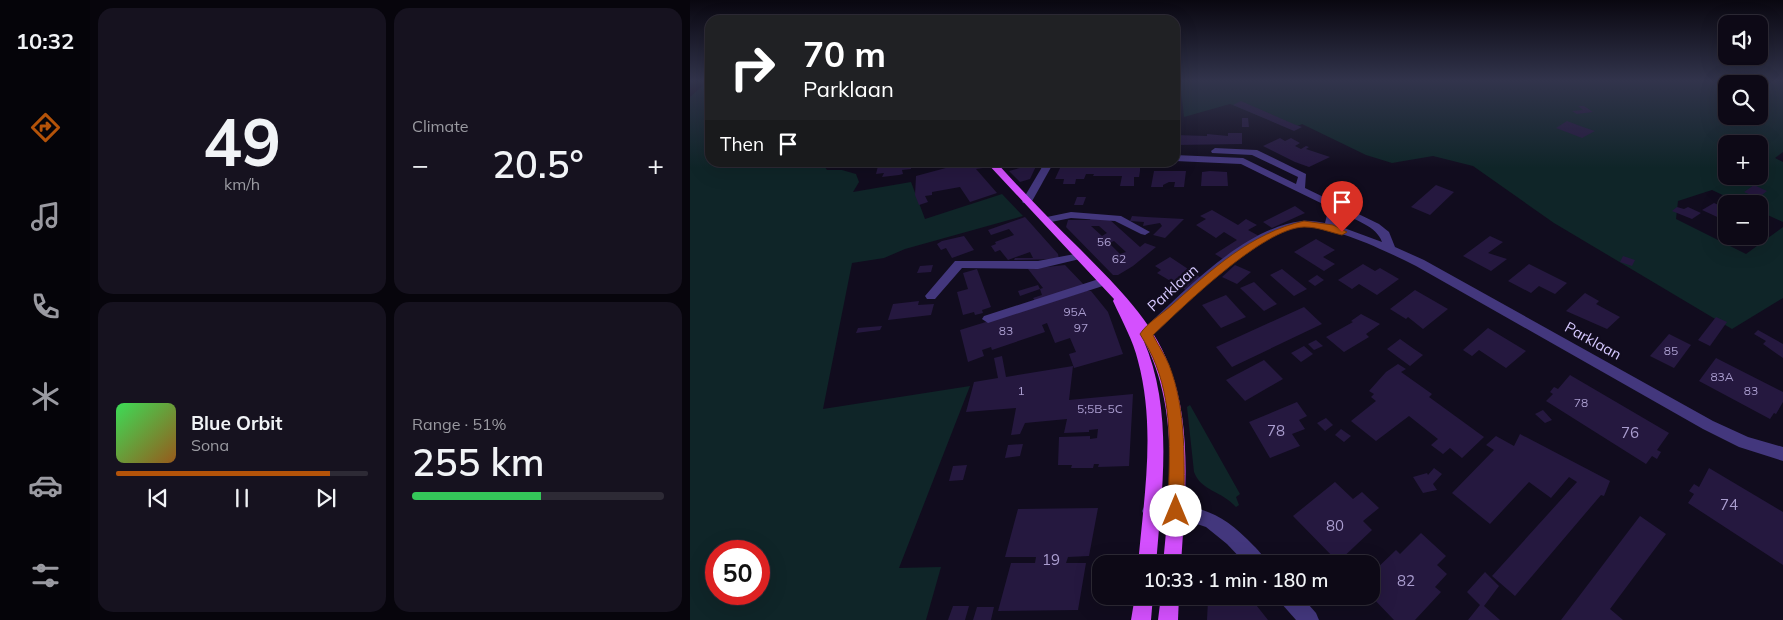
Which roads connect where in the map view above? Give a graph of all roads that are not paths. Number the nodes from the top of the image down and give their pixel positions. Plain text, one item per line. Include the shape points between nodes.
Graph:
1 (1181, 158) edge
2 (995, 167) edge
3 (1047, 167) edge
4 (1027, 201) junction
5 (1334, 207) junction
6 (1046, 220) junction
7 (1330, 227) junction
8 (1145, 232) dead end
9 (1390, 249) junction
10 (1080, 256) junction
11 (1105, 281) junction
12 (1116, 294) junction
13 (931, 296) dead end
14 (988, 319) dead end
15 (1146, 334) junction
16 (1783, 454) edge
17 (1151, 511) junction
18 (1176, 511) junction
19 (1148, 555) edge
20 (1173, 555) edge
21 (1250, 555) edge
22 (1143, 605) edge
23 (1169, 605) edge
24 (1296, 605) edge
25 (1141, 620) edge
26 (1168, 620) edge
27 (1309, 620) edge

1 - 5 street via 1243,161
2 - 4 main road
3 - 4 street
4 - 6 main road
5 - 7 street
5 - 9 street via 1386,234
6 - 8 street via 1071,216 1117,218
6 - 10 main road
7 - 9 street, Parklaan
7 - 15 street, Parklaan via 1304,224 1265,238 1218,269
9 - 16 street, Parklaan via 1708,425 1744,442
10 - 11 main road
10 - 13 street via 1038,265 959,264
11 - 12 main road
11 - 14 street
12 - 15 main road via 1137,315
12 - 17 main road via 1145,360 1151,386 1157,450
15 - 18 main road via 1162,365 1170,392 1176,433
17 - 18 street
17 - 19 main road
18 - 20 main road
18 - 21 street via 1206,517 1226,528
22 - 25 main road
23 - 26 main road
24 - 27 street

